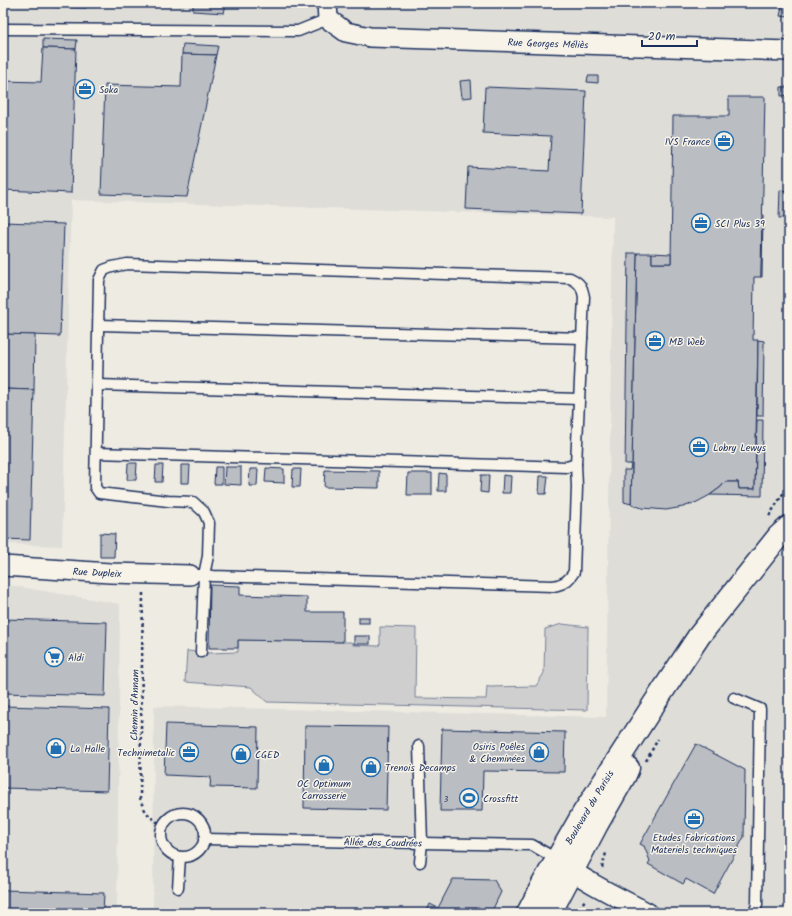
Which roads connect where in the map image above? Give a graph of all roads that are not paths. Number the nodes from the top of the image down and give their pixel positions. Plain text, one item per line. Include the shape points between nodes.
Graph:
1 (328, 11) edge
2 (3, 29) edge
3 (789, 51) edge
4 (98, 325) junction
5 (582, 338) junction
6 (97, 385) junction
7 (579, 399) junction
8 (96, 453) junction
9 (576, 464) junction
10 (789, 517) edge
11 (784, 532) edge
12 (3, 566) edge
13 (197, 575) junction
14 (201, 652) dead end
15 (734, 698) dead end
16 (420, 746) dead end
17 (204, 839) junction
18 (422, 843) junction
19 (180, 857) junction
20 (420, 862) dead end
21 (565, 865) junction
22 (178, 888) dead end
23 (528, 913) edge
24 (550, 913) edge
25 (648, 913) edge
26 (754, 913) edge

1 - 2 lane via 298,31
1 - 3 street, Rue Georges Méliès via 346,32 370,37
4 - 5 lane
4 - 5 lane via 100,280 104,270 127,264 570,278 582,288 584,297
4 - 6 lane
5 - 7 lane
6 - 7 lane
6 - 8 lane
7 - 9 lane
8 - 9 lane via 566,467
8 - 13 lane via 95,487 99,493 193,502 204,512 209,523 208,556
9 - 13 lane via 574,572 562,584 537,586
10 - 11 street, Boulevard du Parisis
11 - 21 street, Boulevard du Parisis via 699,636 654,704 582,814
12 - 13 street, Rue Dupleix via 110,573
13 - 14 lane
15 - 26 lane via 760,709 757,906
16 - 18 lane
17 - 18 lane, Allée des Coudrées
17 - 19 lane via 197,852 191,856
17 - 19 lane via 202,825 193,815 179,814 166,820 161,841 164,848
18 - 20 lane
18 - 21 lane, Allée des Coudrées via 532,845
19 - 22 lane
21 - 23 street, Boulevard du Parisis via 543,884
21 - 24 street, Boulevard du Parisis
21 - 25 street via 593,884

